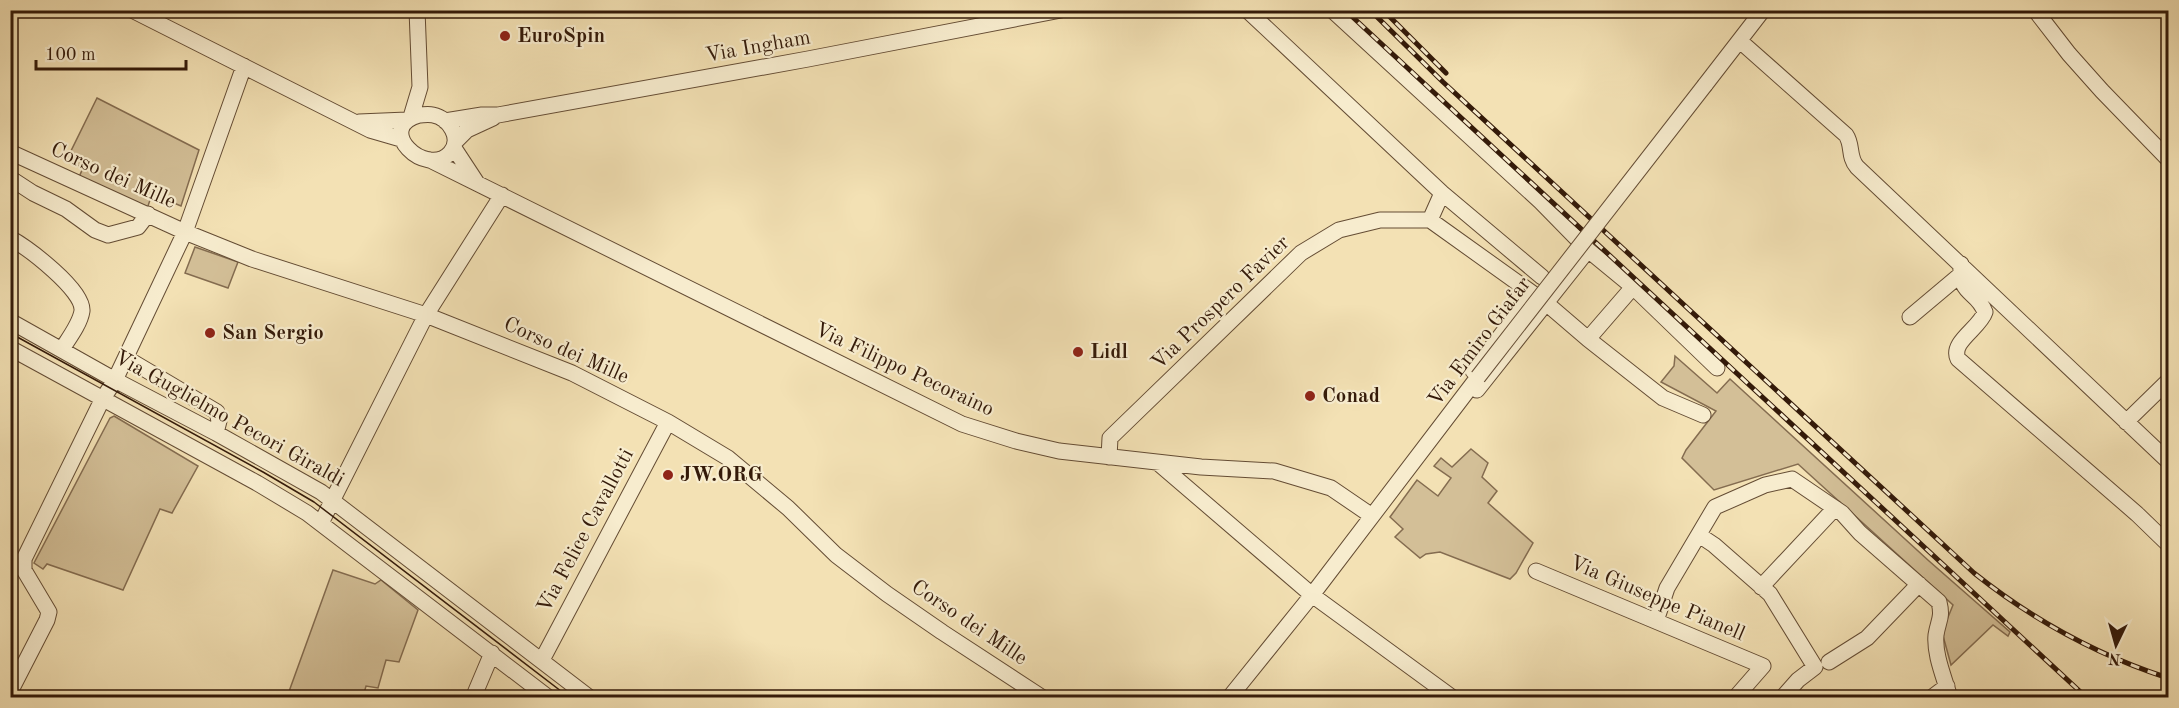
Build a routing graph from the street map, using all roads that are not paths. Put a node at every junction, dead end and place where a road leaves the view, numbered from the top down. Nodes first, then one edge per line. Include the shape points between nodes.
1 (132, 10) edge
2 (417, 10) edge
3 (1061, 10) edge
4 (1247, 10) edge
5 (1332, 10) edge
6 (1763, 10) edge
7 (2035, 10) edge
8 (1740, 41) junction
9 (244, 66) junction
10 (420, 87) junction
11 (498, 115) junction
12 (409, 118) junction
13 (439, 118) junction
14 (356, 122) junction
15 (401, 140) junction
16 (455, 144) junction
17 (10, 152) edge
18 (2169, 159) edge
19 (430, 160) junction
20 (10, 178) edge
21 (477, 183) junction
22 (1442, 193) junction
23 (502, 195) junction
24 (148, 213) junction
25 (1430, 220) junction
26 (185, 232) junction
27 (10, 238) edge
28 (1587, 250) junction
29 (1960, 269) junction
30 (1542, 277) dead end
31 (1633, 286) junction
32 (1533, 294) junction
33 (1546, 303) junction
34 (426, 315) junction
35 (1910, 317) dead end
36 (10, 321) edge
37 (1588, 339) junction
38 (10, 348) edge
39 (62, 349) junction
40 (126, 358) junction
41 (1718, 368) dead end
42 (1475, 374) junction
43 (115, 380) junction
44 (2169, 381) edge
45 (102, 400) junction
46 (1703, 416) dead end
47 (668, 422) junction
48 (2126, 422) junction
49 (216, 433) junction
50 (1429, 443) junction
51 (1109, 457) junction
52 (2169, 461) edge
53 (1157, 462) junction
54 (1201, 466) junction
55 (1182, 484) junction
56 (333, 501) junction
57 (1835, 508) junction
58 (1372, 516) junction
59 (321, 523) junction
60 (1699, 535) junction
61 (2169, 544) edge
62 (1536, 572) dead end
63 (1918, 584) junction
64 (1761, 587) junction
65 (1312, 595) junction
66 (1656, 621) junction
67 (492, 654) junction
68 (542, 660) junction
69 (1822, 664) junction
70 (10, 692) edge
71 (1948, 692) edge
72 (473, 698) edge
73 (549, 698) edge
74 (590, 698) edge
75 (1043, 698) edge
76 (1229, 698) edge
77 (1453, 698) edge
78 (1734, 698) edge
79 (1782, 698) edge
80 (1931, 698) edge

1 - 9 street
2 - 10 street
3 - 11 street, Via Ingham
4 - 22 street
5 - 28 street
6 - 8 street, Via Emiro Giafar
7 - 18 street via 2102,91
8 - 29 street via 1846,135 1854,165
8 - 42 street, Via Emiro Giafar, bridge
9 - 14 street
9 - 26 street
10 - 12 street
10 - 13 street
11 - 13 street
11 - 16 street via 467,130
12 - 13 street
12 - 14 street
12 - 15 street via 402,126
13 - 16 street via 453,129
14 - 15 street
15 - 19 street via 416,156
16 - 19 street via 446,157
16 - 21 street
17 - 24 street, Corso dei Mille
19 - 21 street, Via Filippo Pecoraino
20 - 24 street via 108,235 138,227
21 - 23 street, Via Filippo Pecoraino
22 - 25 street
22 - 30 street
23 - 34 street
23 - 51 street, Via Filippo Pecoraino via 962,424 1059,451
24 - 26 street, Corso dei Mille
25 - 32 street
25 - 51 street, Via Prospero Favier via 1380,220 1350,227 1301,253 1110,438
26 - 34 street, Corso dei Mille via 252,259
26 - 40 street
27 - 39 street via 50,267 81,302 76,327
28 - 31 street
28 - 33 street
29 - 35 street
29 - 48 street
29 - 61 street via 1962,284 1985,312 1957,348 1958,359
31 - 37 street
31 - 41 street
32 - 33 street
32 - 42 street
33 - 37 street
33 - 50 street via 1463,408
34 - 47 street, Corso dei Mille via 572,373
34 - 56 street
36 - 39 street, Via Guglielmo Pecori Giraldi
37 - 46 street via 1663,398
38 - 45 street, Via Guglielmo Pecori Giraldi
39 - 43 street, Via Guglielmo Pecori Giraldi
40 - 43 street
40 - 49 street via 217,412
42 - 50 street, Via Emiro Giafar
43 - 45 street
43 - 49 street, Via Guglielmo Pecori Giraldi
44 - 48 street
45 - 59 street, Via Guglielmo Pecori Giraldi via 257,483
45 - 70 street via 24,560 24,570 49,612
47 - 68 street, Via Felice Cavallotti
47 - 75 street, Corso dei Mille via 728,458 836,555 887,594
48 - 52 street
49 - 56 street, Via Guglielmo Pecori Giraldi
50 - 58 street, Via Emiro Giafar
51 - 53 street, Via Filippo Pecoraino
53 - 54 street, Via Filippo Pecoraino
53 - 55 street
54 - 55 street
54 - 58 street, Via Filippo Pecoraino via 1286,474 1331,488
55 - 65 street
56 - 59 street
56 - 68 street, Via Guglielmo Pecori Giraldi
57 - 60 street via 1792,479 1765,485 1716,507
57 - 63 street
57 - 64 street
58 - 65 street, Via Emiro Giafar
59 - 67 street, Via Guglielmo Pecori Giraldi
60 - 64 street
60 - 66 street via 1667,588
62 - 66 street, Via Giuseppe Pianell
63 - 69 street via 1868,638
63 - 71 street via 1939,602 1942,615 1936,636
64 - 69 street
65 - 76 street, Via Emiro Giafar
65 - 77 street
66 - 78 street, Via Giuseppe Pianell via 1762,666
67 - 72 street
67 - 73 street, Via Guglielmo Pecori Giraldi
68 - 74 street, Via Guglielmo Pecori Giraldi
69 - 79 street via 1798,680
71 - 80 street

